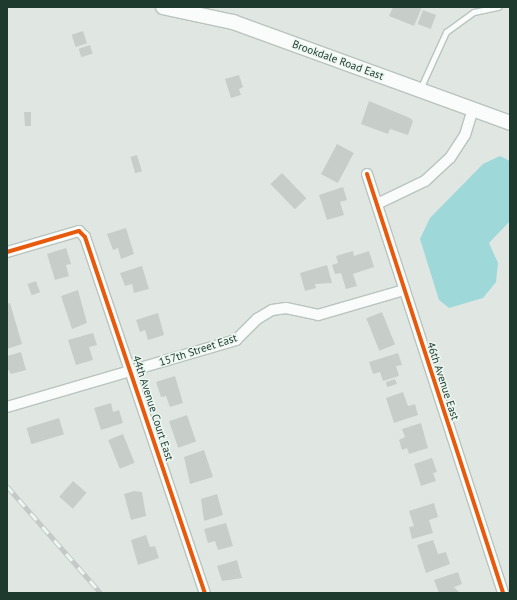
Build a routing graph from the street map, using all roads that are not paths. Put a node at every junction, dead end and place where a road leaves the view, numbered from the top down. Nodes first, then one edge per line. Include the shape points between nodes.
1 (163, 7) edge
2 (498, 7) edge
3 (420, 90) junction
4 (473, 109) junction
5 (510, 123) edge
6 (367, 174) dead end
7 (377, 204) junction
8 (7, 252) edge
9 (404, 290) junction
10 (131, 370) junction
11 (7, 407) edge
12 (205, 593) edge
13 (503, 593) edge

1 - 3 main road, Brookdale Road East via 233,22
2 - 3 lane via 474,12 446,32
3 - 4 main road, Brookdale Road East
4 - 5 main road, Brookdale Road East
4 - 7 street via 465,135 450,158 425,181
6 - 7 street, 46th Avenue East
7 - 9 street, 46th Avenue East
8 - 10 street, 44th Avenue Court East via 79,231 92,251
9 - 10 street, 157th Street East via 318,315 286,308 272,310 262,314 236,340
9 - 13 street, 46th Avenue East
10 - 11 street, 157th Street East
10 - 12 street, 44th Avenue Court East

